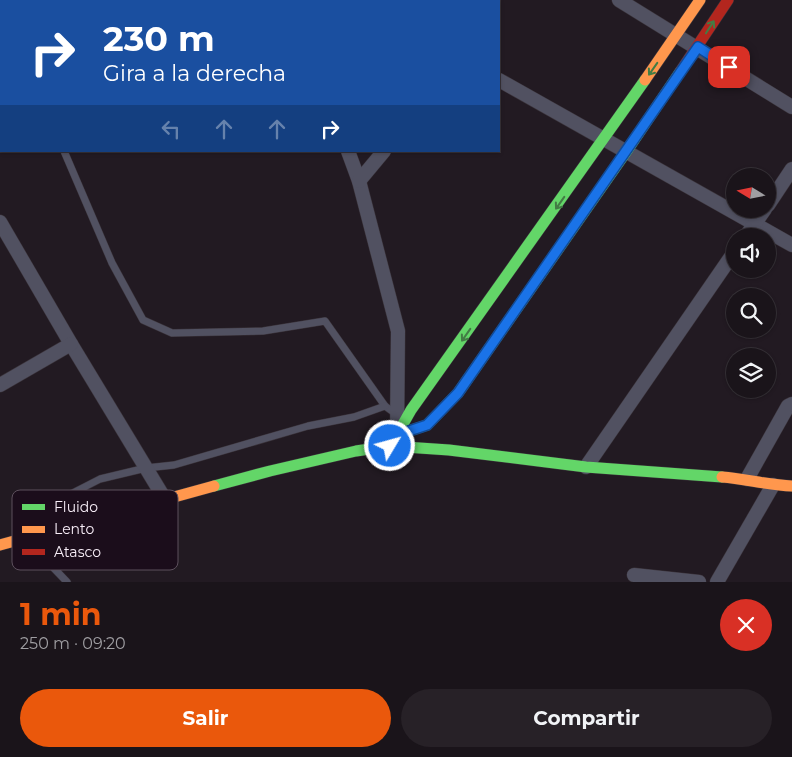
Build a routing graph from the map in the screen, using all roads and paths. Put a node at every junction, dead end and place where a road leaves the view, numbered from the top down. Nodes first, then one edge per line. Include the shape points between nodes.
1 (619, 0) edge
2 (700, 0) edge
3 (728, 0) edge
4 (677, 35) junction
5 (698, 47) junction
6 (500, 81) edge
7 (792, 107) edge
8 (604, 140) junction
9 (64, 152) edge
10 (348, 152) edge
11 (383, 152) edge
12 (626, 152) junction
13 (792, 169) edge
14 (359, 181) junction
15 (776, 193) edge
16 (758, 218) edge
17 (754, 224) junction
18 (2, 228) edge
19 (751, 228) edge
20 (792, 245) edge
21 (726, 265) edge
22 (71, 344) junction
23 (0, 385) edge
24 (792, 404) edge
25 (385, 406) junction
26 (396, 414) junction
27 (394, 440) junction
28 (586, 467) junction
29 (146, 468) junction
30 (748, 479) junction
31 (773, 485) junction
32 (792, 486) edge
33 (79, 490) edge
34 (159, 490) edge
35 (178, 498) edge
36 (55, 570) edge
37 (634, 575) dead end
38 (67, 582) edge
39 (699, 582) edge
40 (717, 582) edge

1 - 4 street
2 - 4 street
5 -> 3 street
4 - 5 street
4 -> 8 street
5 - 7 street
5 - 12 street
6 - 8 street
8 - 12 street
8 -> 27 street via 411,410
9 - 25 lane via 112,263 143,320 172,333 264,331 325,320
10 - 14 street
11 - 14 street
12 - 17 street
12 - 27 street via 458,393 427,425
13 - 15 street
14 - 26 street via 398,331
16 - 17 street
17 - 19 street
17 - 20 street
18 - 22 street
21 - 28 street
22 - 23 street
22 - 29 street
24 - 30 street
25 - 26 lane
25 - 29 lane via 174,465
26 - 27 street
27 - 28 street
27 - 35 street
28 - 30 street
29 - 33 lane via 100,479
29 - 34 street
30 - 31 street
31 - 32 street
31 - 40 street
36 - 38 lane
37 - 39 street

